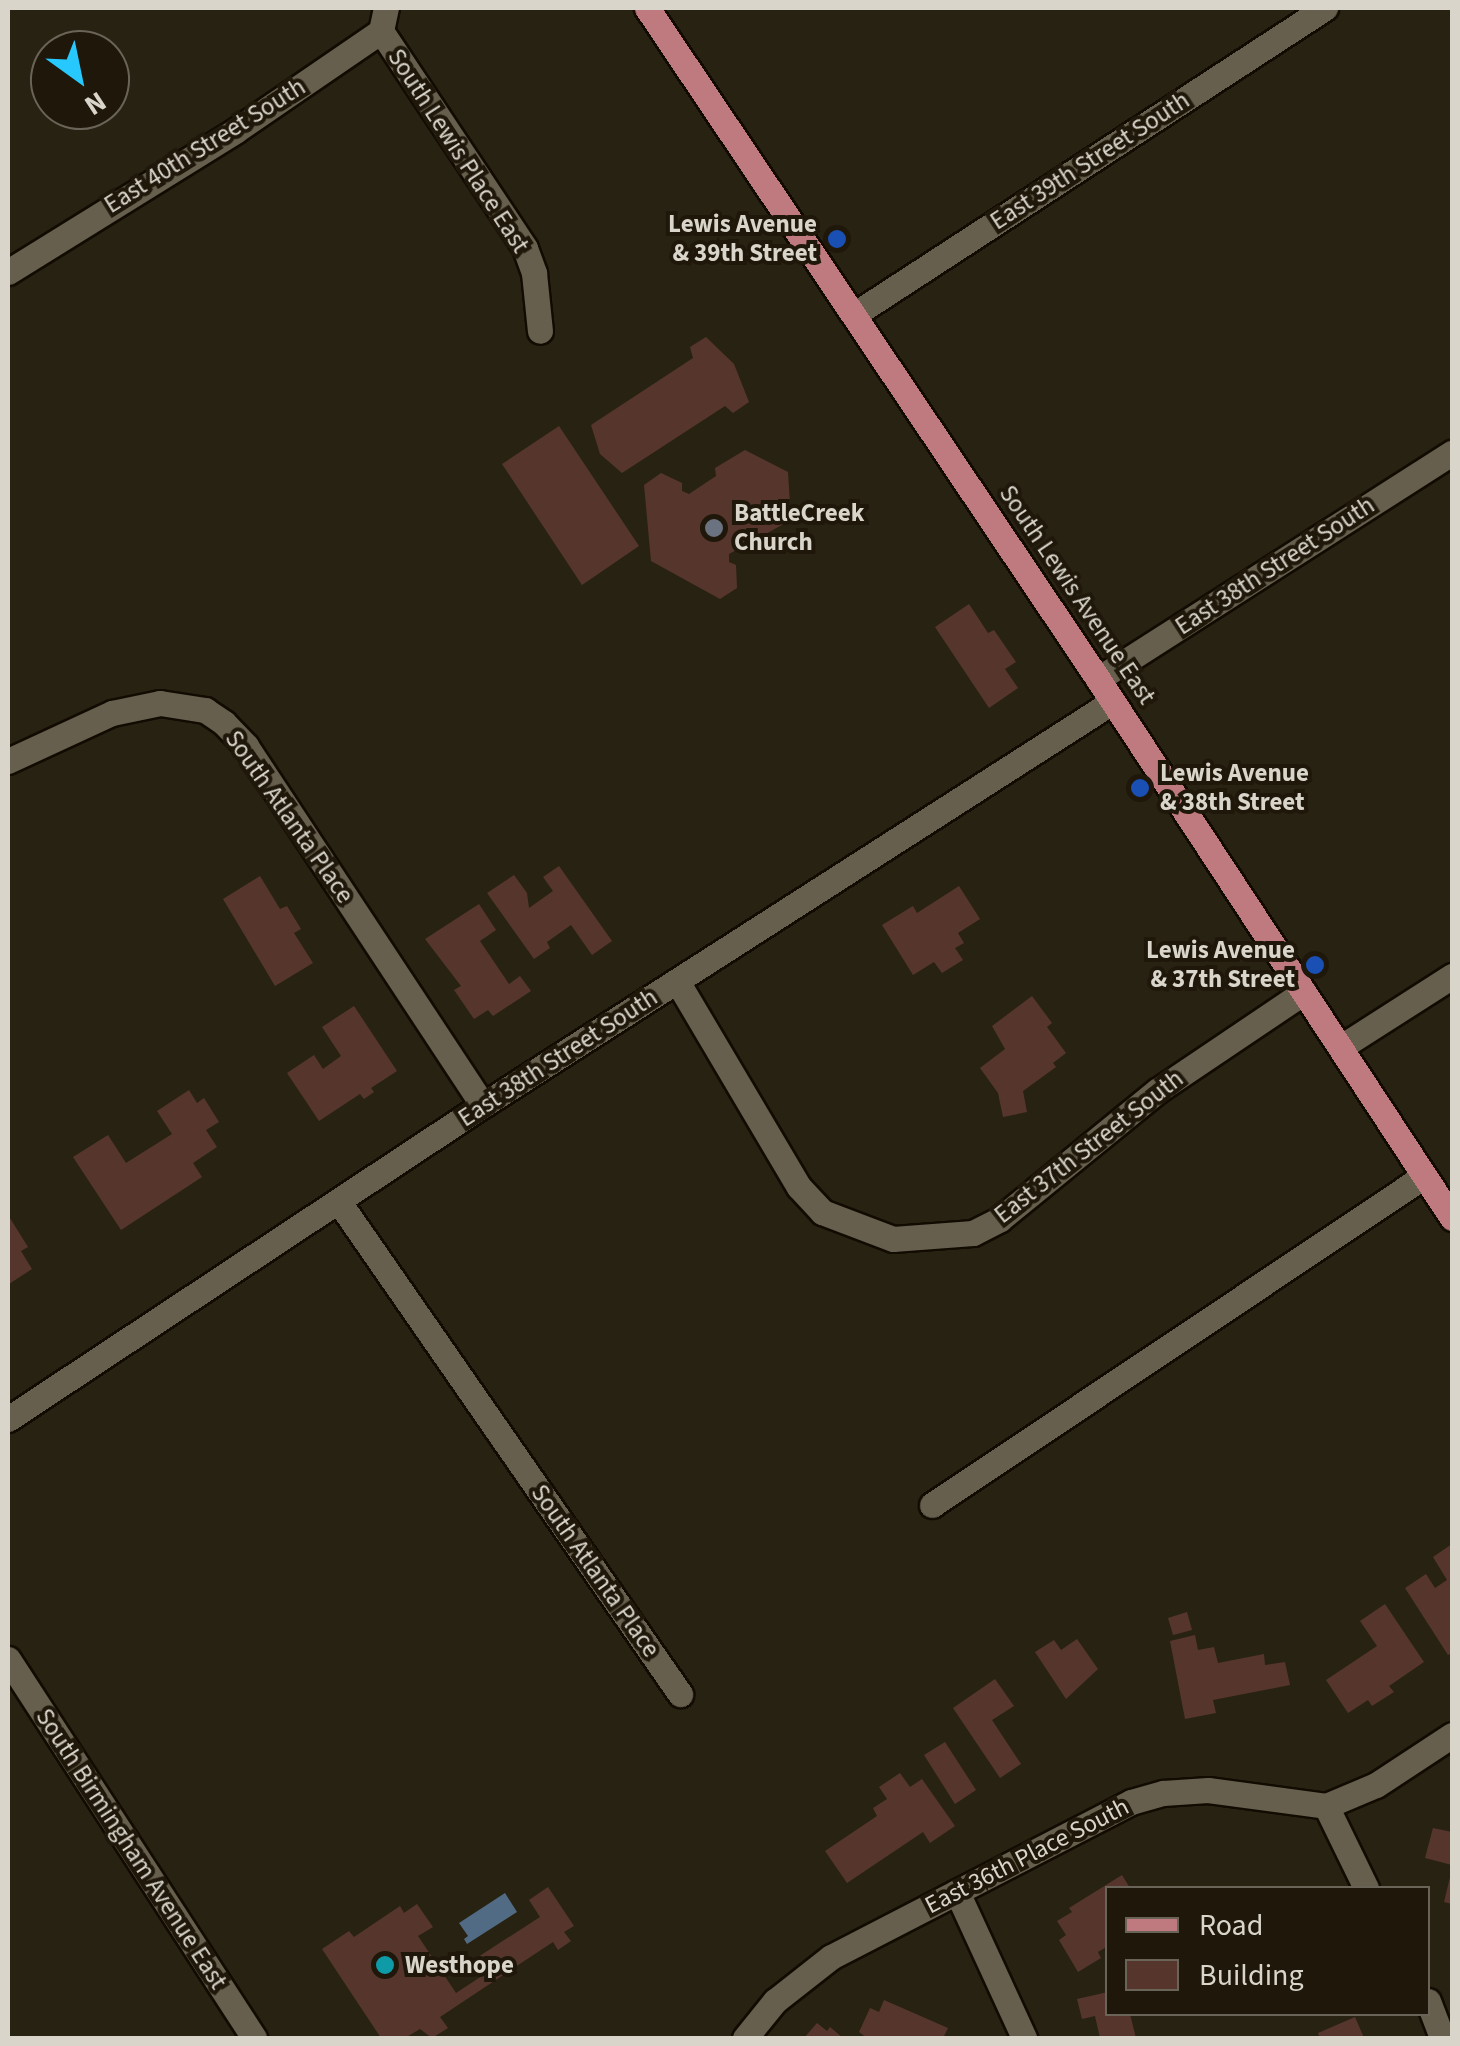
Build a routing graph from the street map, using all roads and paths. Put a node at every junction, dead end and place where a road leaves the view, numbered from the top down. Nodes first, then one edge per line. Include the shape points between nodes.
1 (646, 8) edge
2 (1325, 8) edge
3 (384, 19) edge
4 (8, 272) edge
5 (854, 314) junction
6 (540, 331) dead end
7 (1452, 453) edge
8 (1098, 679) junction
9 (1112, 702) junction
10 (8, 761) edge
11 (1452, 976) edge
12 (677, 982) junction
13 (1304, 992) junction
14 (1341, 1048) junction
15 (483, 1104) junction
16 (1424, 1176) junction
17 (339, 1202) junction
18 (1452, 1218) edge
19 (8, 1419) edge
20 (932, 1505) dead end
21 (8, 1659) edge
22 (680, 1694) dead end
23 (1452, 1735) edge
24 (1326, 1806) junction
25 (1365, 1886) edge
26 (957, 1892) junction
27 (1430, 2006) edge
28 (254, 2038) edge
29 (744, 2038) edge
30 (1024, 2038) edge
31 (1442, 2038) edge

1 - 5 main road, South Lewis Avenue East
2 - 5 street, East 39th Street South
3 - 4 street, East 40th Street South via 235,131
3 - 6 street, South Lewis Place East via 525,248
5 - 8 main road, South Lewis Avenue East
7 - 8 street, East 38th Street South
8 - 9 main road, South Lewis Avenue East
9 - 12 street, East 38th Street South
9 - 13 main road, South Lewis Avenue East
10 - 15 street, South Atlanta Place via 112,713 160,703 204,710 224,723 246,746
11 - 14 street
12 - 13 street, East 37th Street South via 799,1187 822,1212 893,1239 973,1233 1000,1219 1157,1091
12 - 15 street, East 38th Street South
13 - 14 main road, South Lewis Avenue East
14 - 16 main road, South Lewis Avenue East
15 - 17 street, East 38th Street South
16 - 18 main road, South Lewis Avenue East
16 - 20 street
17 - 19 street, East 38th Street South
17 - 22 street, South Atlanta Place
21 - 28 street, South Birmingham Avenue East
23 - 24 street via 1376,1785
24 - 25 street
24 - 26 street, East 36th Place South via 1208,1790 1163,1793 1081,1826
26 - 29 street, East 36th Place South via 808,1971
26 - 30 street
27 - 31 street

